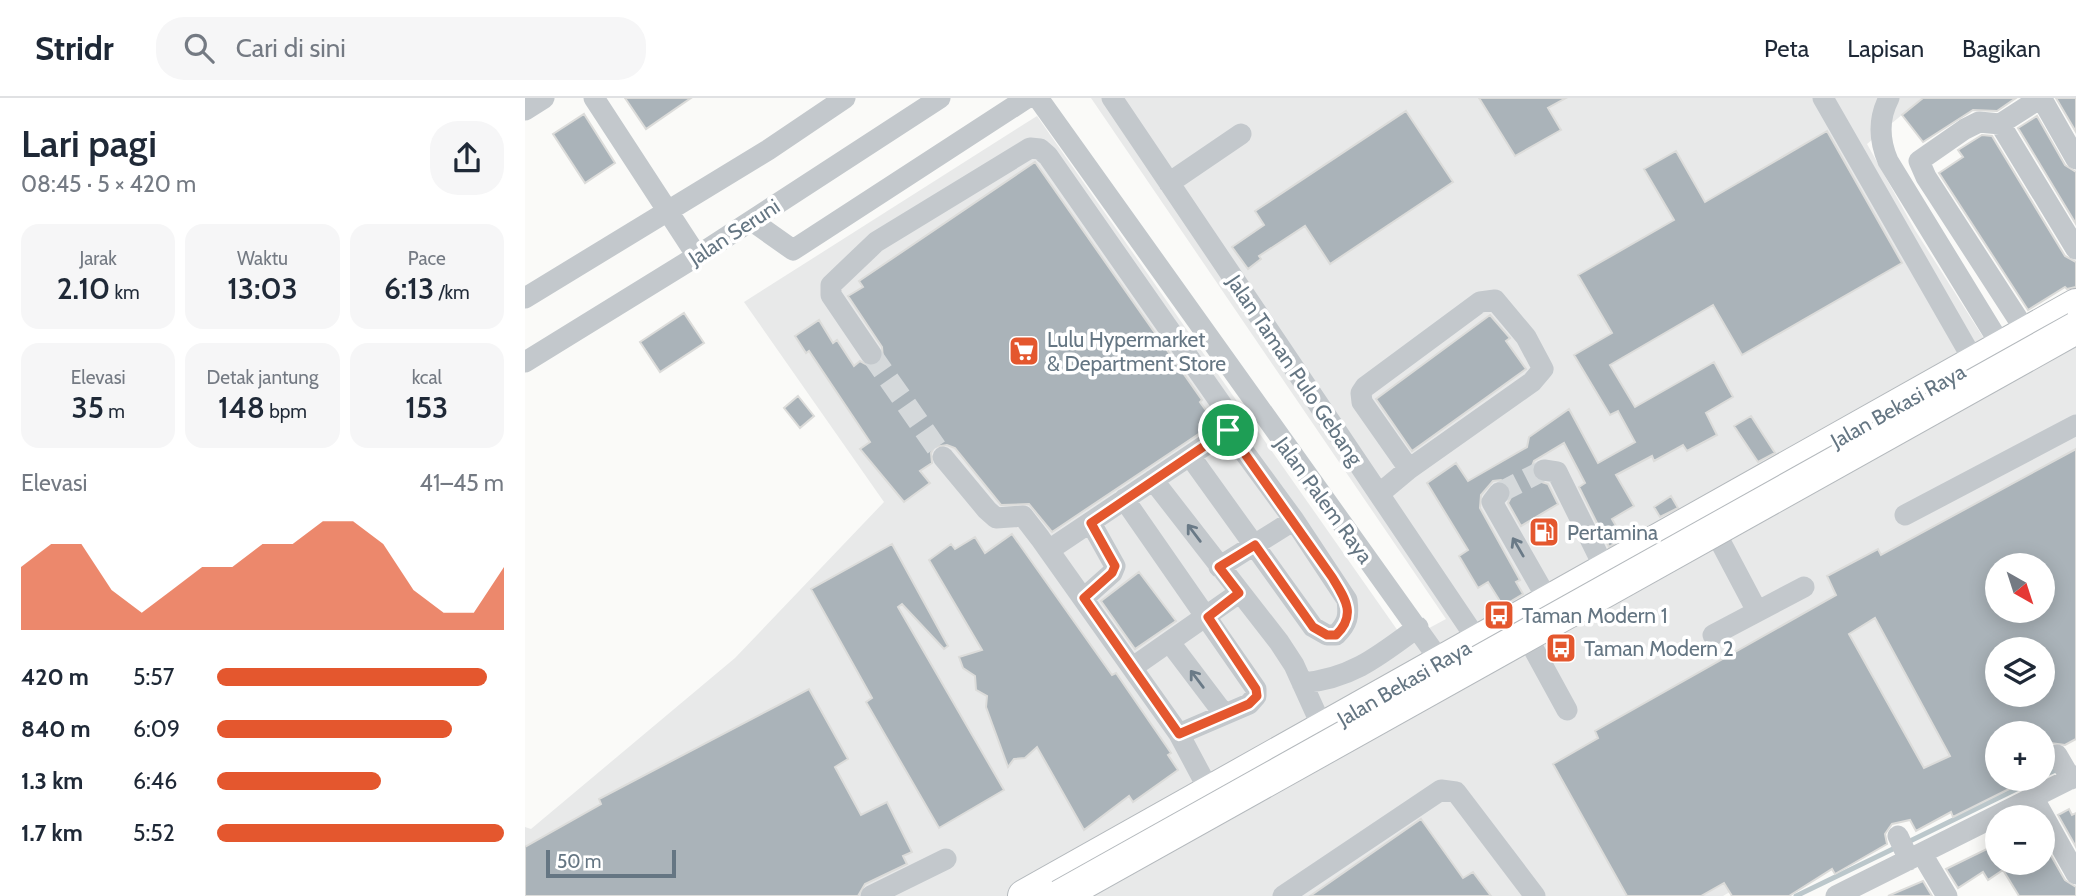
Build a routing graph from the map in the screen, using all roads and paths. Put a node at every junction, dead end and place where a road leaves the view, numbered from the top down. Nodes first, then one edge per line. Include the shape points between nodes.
1 (544, 98) edge
2 (594, 98) edge
3 (845, 98) edge
4 (940, 98) edge
5 (1027, 98) edge
6 (1038, 98) edge
7 (1112, 98) edge
8 (1823, 98) edge
9 (1889, 98) edge
10 (525, 110) edge
11 (2000, 124) junction
12 (1241, 134) dead end
13 (2076, 159) edge
14 (1169, 183) junction
15 (667, 211) junction
16 (752, 221) junction
17 (2076, 248) edge
18 (697, 256) junction
19 (525, 298) edge
20 (2076, 305) edge
21 (2076, 328) edge
22 (2015, 340) junction
23 (2076, 343) edge
24 (871, 354) tunnel mouth
25 (525, 362) edge
26 (1967, 368) junction
27 (1972, 400) junction
28 (2076, 425) edge
29 (1228, 430) junction
30 (1190, 456) junction
31 (943, 457) tunnel mouth
32 (1409, 469) junction
33 (1543, 470) dead end
34 (1153, 480) junction
35 (1499, 493) dead end
36 (1379, 494) junction
37 (1124, 499) junction
38 (1905, 515) dead end
39 (1294, 520) junction
40 (1091, 523) junction
41 (1720, 541) junction
42 (1255, 545) junction
43 (1049, 550) junction
44 (1219, 567) junction
45 (1605, 569) junction
46 (1804, 587) dead end
47 (1239, 593) junction
48 (1084, 598) junction
49 (1549, 602) junction
50 (1757, 611) junction
51 (1208, 617) junction
52 (1417, 627) junction
53 (1713, 635) dead end
54 (1478, 641) junction
55 (1171, 644) junction
56 (1532, 646) junction
57 (1133, 667) junction
58 (1429, 668) junction
59 (1302, 682) junction
60 (1433, 702) junction
61 (1567, 710) dead end
62 (1224, 714) junction
63 (1323, 729) junction
64 (1179, 734) junction
65 (2066, 768) edge
66 (1274, 774) junction
67 (1211, 794) junction
68 (2033, 797) junction
69 (1907, 848) junction
70 (946, 859) dead end
71 (2076, 874) edge
72 (1841, 895) edge
73 (871, 896) edge
74 (1024, 896) edge
75 (1061, 896) edge
76 (1089, 896) edge
77 (1283, 896) edge
78 (1535, 896) edge
79 (1947, 896) edge

1 - 10 street
2 - 15 street
3 - 15 street
4 - 16 street, Jalan Seruni
5 - 16 street via 793,250
6 - 52 street, Jalan Palem Raya
7 - 14 street, Jalan Taman Pulo Gebang
8 - 26 street
9 - 22 street via 1881,121 1881,144 1888,161
11 - 13 street via 2042,100
11 - 17 street
11 - 22 street via 1979,122 1923,156 1919,166
12 - 14 street
14 - 36 street, Jalan Taman Pulo Gebang
15 - 18 street
15 - 19 street
16 - 18 street, Jalan Seruni
18 - 25 street, Jalan Seruni
20 - 22 highway, Jalan Bekasi Raya
21 - 75 highway, bridge
22 - 26 highway, Jalan Bekasi Raya
23 - 27 highway, Jalan Bekasi Raya
24 - 29 street via 831,295 831,285 876,242 1035,148 1048,156 1228,412
26 - 27 highway
26 - 45 highway, Jalan Bekasi Raya
27 - 41 highway, Jalan Bekasi Raya
28 - 38 street
29 - 30 street
29 - 39 street
30 - 34 street
30 - 42 street
31 - 43 street via 987,510 996,517 1023,516
32 - 32 street via 1532,382 1543,369 1526,337 1495,300 1480,302 1361,393 1362,402
32 - 36 street
33 - 45 street via 1557,472
34 - 37 street
44 -> 34 street
49 -> 35 street via 1492,502
36 - 54 street, Jalan Taman Pulo Gebang
37 - 40 street
37 - 51 street
39 - 42 street
39 - 42 street via 1347,600 1346,625 1336,635 1313,627
40 - 43 street
40 - 48 street via 1115,566
41 - 50 street
41 - 56 highway, Jalan Bekasi Raya
42 - 44 street
43 - 48 street
44 - 47 street
45 - 49 highway, Jalan Bekasi Raya
46 - 50 street
47 - 51 street
47 - 59 street via 1279,642
48 - 57 street
49 - 54 highway, Jalan Bekasi Raya
50 - 53 street
51 - 55 street
51 - 62 street via 1256,689 1257,696 1249,704
52 - 58 street, Jalan Palem Raya
52 - 59 street via 1344,676
54 - 58 highway, Jalan Bekasi Raya
55 - 57 street
62 -> 55 street
56 - 60 highway, Jalan Bekasi Raya
56 - 61 street
57 - 64 street
58 - 60 highway
58 - 63 highway, Jalan Bekasi Raya
59 - 63 street
60 - 66 highway, Jalan Bekasi Raya
62 - 64 street
63 - 66 highway, Jalan Bekasi Raya
64 - 67 street
65 - 68 street
66 - 67 highway, Jalan Bekasi Raya
66 - 76 highway, Jalan Bekasi Raya
67 - 74 highway, Jalan Bekasi Raya
68 - 69 street via 2004,803
68 - 71 street
69 - 72 street
69 - 79 street
70 - 73 street
77 - 78 street via 1441,790 1450,789

